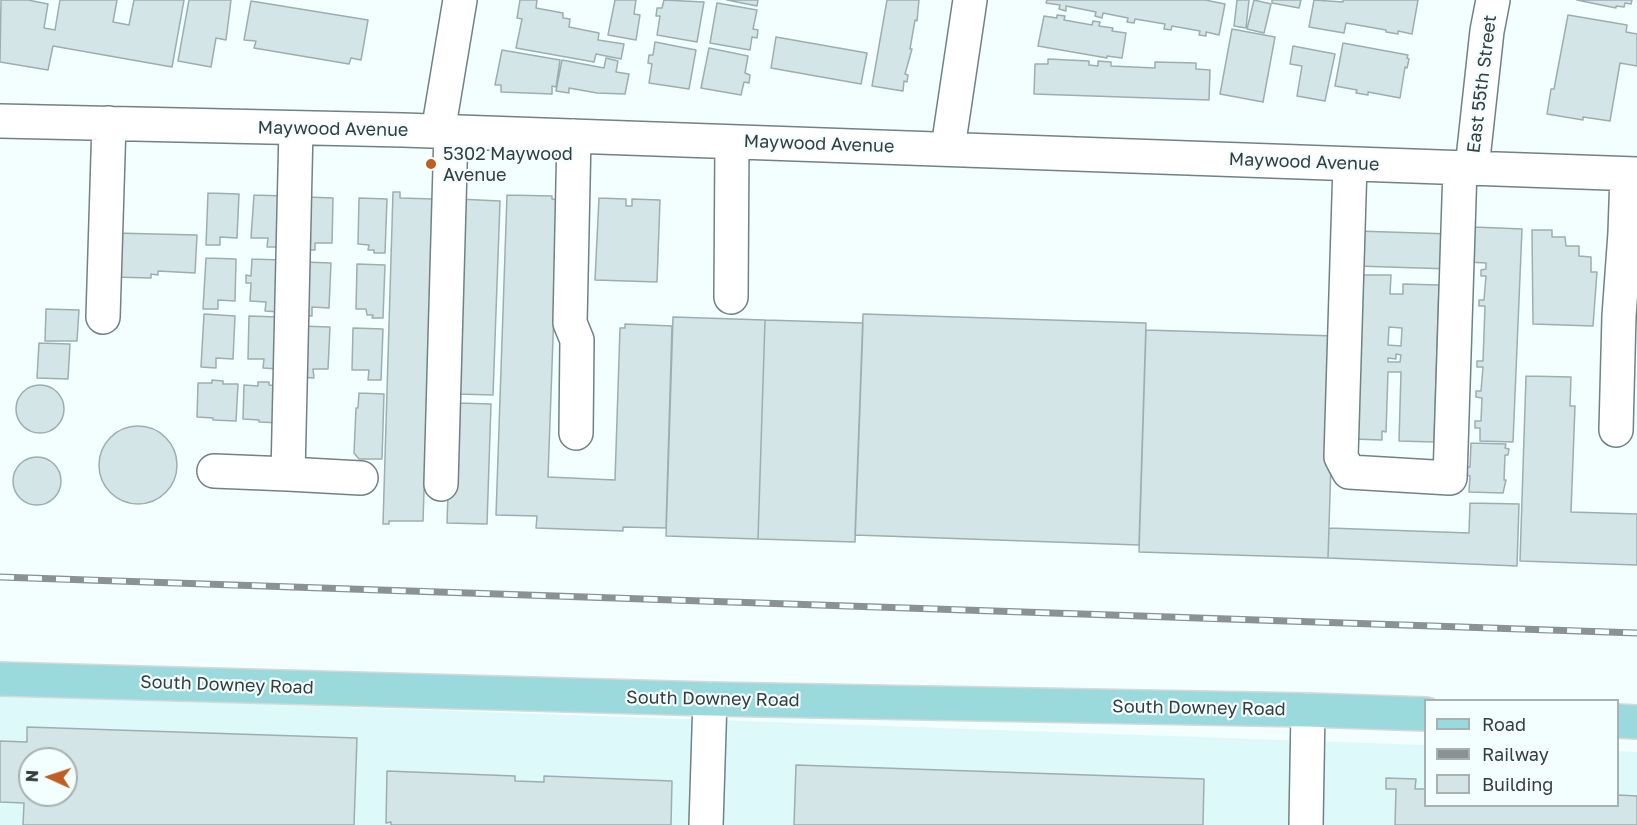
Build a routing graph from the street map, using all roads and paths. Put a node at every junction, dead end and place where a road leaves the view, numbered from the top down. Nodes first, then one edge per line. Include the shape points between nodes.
1 (460, 0) edge
2 (970, 0) edge
3 (1493, 0) edge
4 (0, 120) edge
5 (109, 123) junction
6 (296, 128) junction
7 (445, 132) junction
8 (574, 136) junction
9 (732, 142) junction
10 (948, 148) junction
11 (1350, 164) junction
12 (1466, 168) junction
13 (1632, 174) edge
14 (731, 297) dead end
15 (103, 317) dead end
16 (1616, 430) dead end
17 (576, 433) dead end
18 (214, 471) dead end
19 (288, 474) junction
20 (361, 478) dead end
21 (441, 484) dead end
22 (0, 679) edge
23 (710, 699) junction
24 (1308, 710) junction
25 (1424, 714) edge
26 (1619, 721) edge
27 (1637, 722) edge
28 (706, 825) edge
29 (1306, 825) edge

1 - 7 street
2 - 10 street
3 - 12 street, East 55th Street
4 - 5 street, Maywood Avenue
5 - 6 street, Maywood Avenue
5 - 15 street
6 - 7 street, Maywood Avenue
6 - 19 street
7 - 8 street, Maywood Avenue
7 - 21 street
8 - 9 street, Maywood Avenue
8 - 17 street via 570,323 577,340
9 - 10 street, Maywood Avenue
9 - 14 street
10 - 11 street, Maywood Avenue
11 - 12 street, Maywood Avenue
11 - 12 street, East 55th Street via 1341,457 1349,472 1450,478
12 - 13 street, Maywood Avenue
13 - 16 street via 1619,316
18 - 19 street
19 - 20 street
22 - 23 main road, South Downey Road
23 - 24 main road, South Downey Road
23 - 28 street
24 - 25 main road, South Downey Road
24 - 29 street
26 - 27 main road

